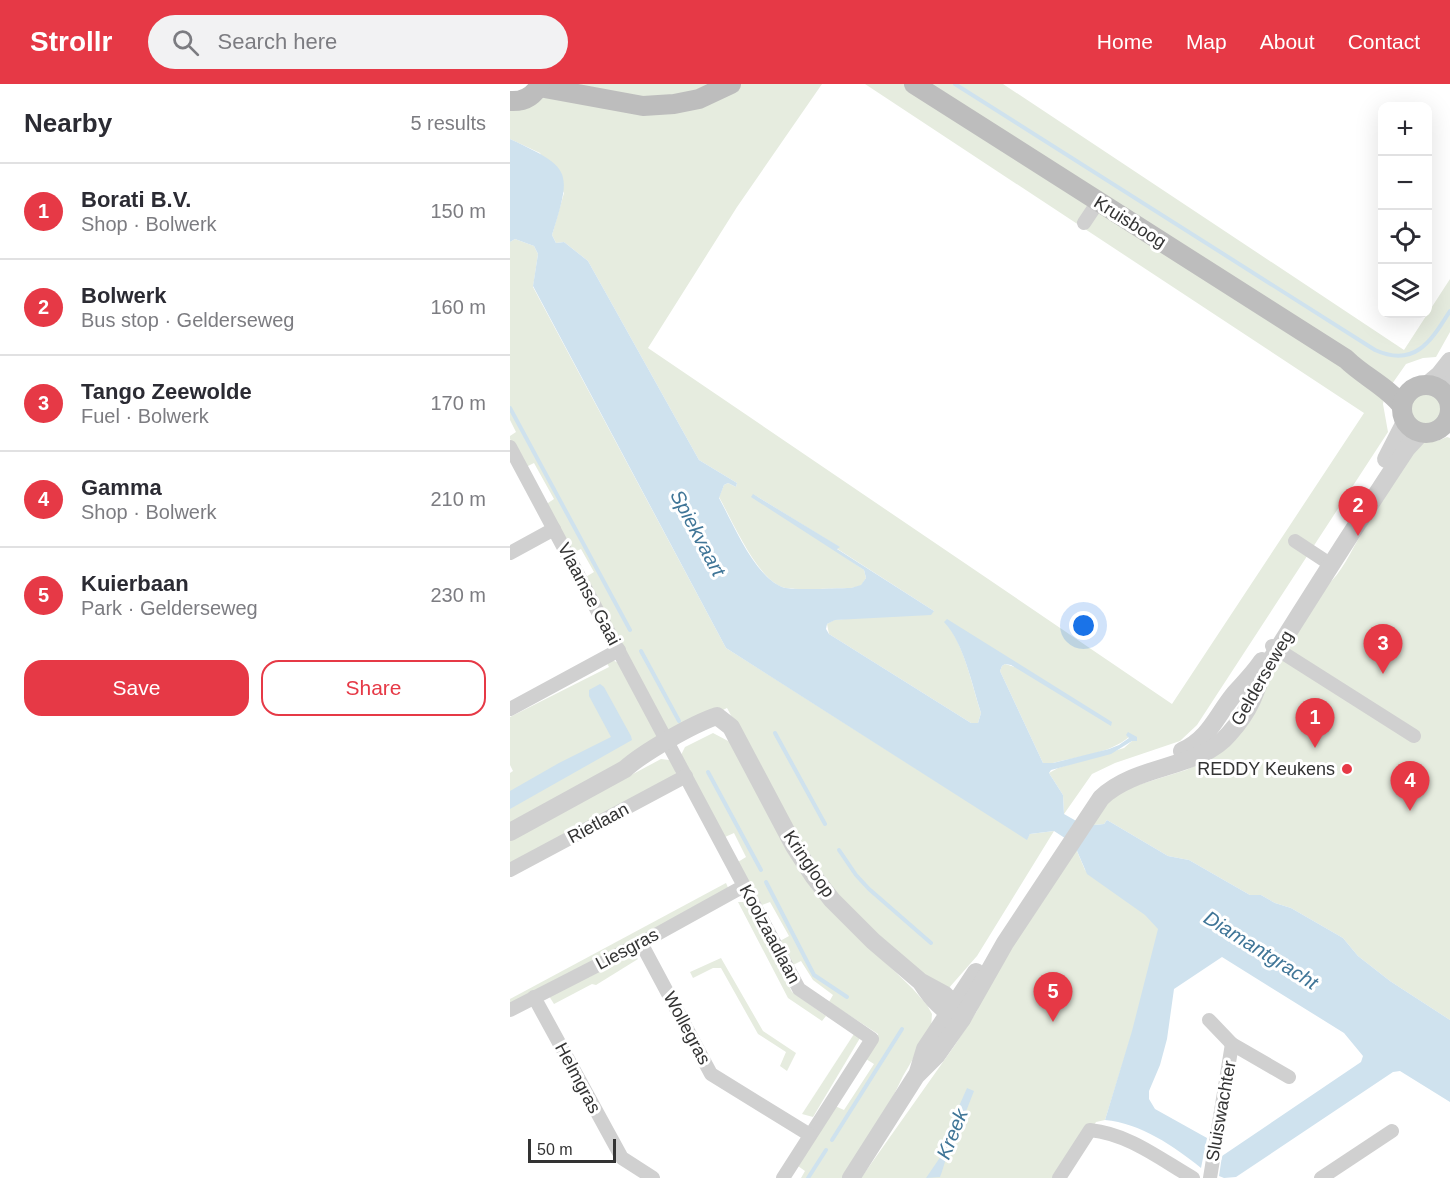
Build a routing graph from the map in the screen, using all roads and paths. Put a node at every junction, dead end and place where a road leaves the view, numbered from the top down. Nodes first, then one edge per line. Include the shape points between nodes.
1 (573, 84) edge
2 (731, 84) edge
3 (914, 84) edge
4 (539, 85) edge
5 (597, 97) junction
6 (510, 101) edge
7 (1098, 202) junction
8 (1084, 223) dead end
9 (1346, 359) junction
10 (1450, 361) edge
11 (1421, 386) junction
12 (1435, 414) edge
13 (510, 447) edge
14 (554, 529) junction
15 (1295, 541) dead end
16 (510, 553) edge
17 (1328, 562) junction
18 (1274, 648) junction
19 (619, 650) junction
20 (510, 709) edge
21 (1414, 736) dead end
22 (670, 746) junction
23 (686, 776) junction
24 (510, 832) edge
25 (510, 870) edge
26 (744, 886) junction
27 (641, 943) junction
28 (534, 997) junction
29 (510, 1010) edge
30 (955, 1012) junction
31 (1209, 1020) dead end
32 (1232, 1044) junction
33 (1289, 1077) dead end
34 (1392, 1131) dead end
35 (810, 1135) junction
36 (653, 1178) edge
37 (783, 1178) edge
38 (851, 1178) edge
39 (1059, 1178) edge
40 (1193, 1178) edge
41 (1210, 1178) edge
42 (1321, 1178) edge

1 - 5 main road
2 - 5 main road via 699,99 674,104 643,106
3 - 7 main road, Kruisboog
4 - 5 main road
4 - 6 main road via 525,99
7 - 8 street
7 - 9 main road, Kruisboog
9 - 11 main road, Kruisboog via 1403,386
9 - 12 main road, Kruisboog via 1396,398
10 - 11 street via 1439,375
11 - 12 main road, Kruisboog via 1435,386
11 - 12 main road via 1405,396
12 - 17 street, Gelderseweg
13 - 14 street, Vlaamse Gaai
14 - 16 street
14 - 19 street, Vlaamse Gaai
15 - 17 street
17 - 18 street, Gelderseweg
18 - 21 street
18 - 30 street, Gelderseweg via 1251,701 1229,735 1196,756 1120,783 1086,811
19 - 20 street
19 - 22 street, Vlaamse Gaai
22 - 23 street, Koolzaadlaan
22 - 24 street, Kringloop via 640,767 625,769
22 - 30 street, Kringloop via 728,724 814,877 873,941 921,982 930,997
23 - 25 street, Rietlaan
23 - 26 street, Koolzaadlaan
26 - 27 street, Liesgras
26 - 35 street, Koolzaadlaan via 799,989 872,1039
27 - 28 street, Liesgras
27 - 35 street, Wollegras via 711,1074
28 - 29 street, Liesgras
28 - 36 street, Helmgras via 622,1158
30 - 38 street, Gelderseweg via 925,1049 916,1076
31 - 32 street, Sluiswachter
32 - 33 street, Sluiswachter
32 - 41 street, Sluiswachter
34 - 42 street
35 - 37 street, Koolzaadlaan
39 - 40 street via 1090,1130 1147,1149

